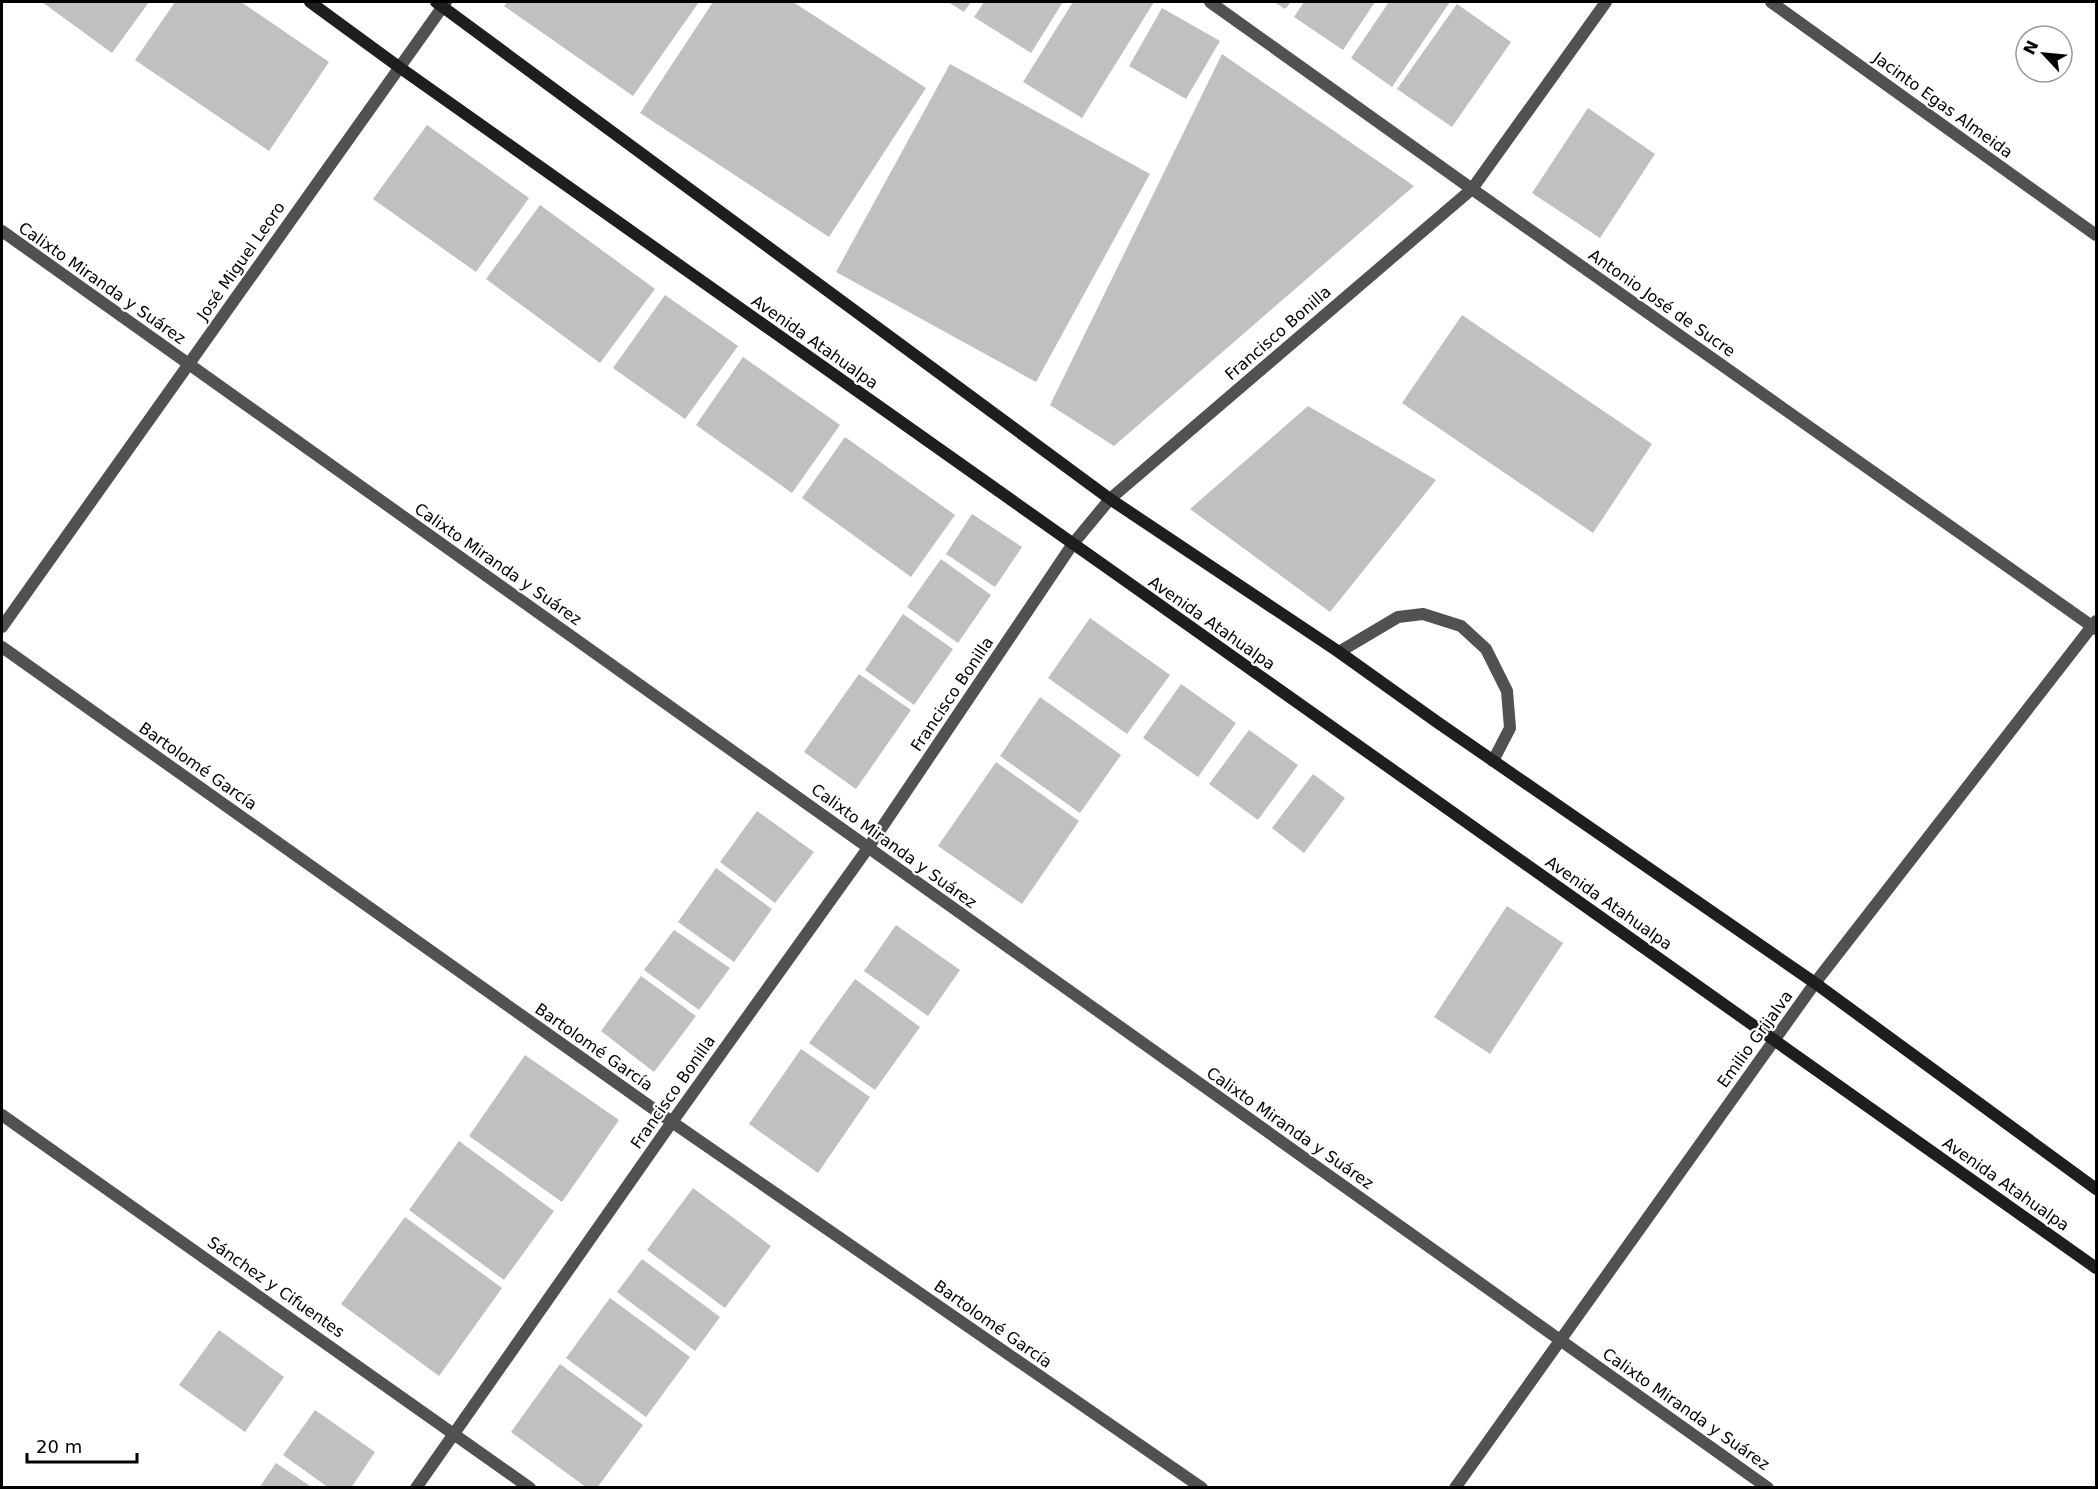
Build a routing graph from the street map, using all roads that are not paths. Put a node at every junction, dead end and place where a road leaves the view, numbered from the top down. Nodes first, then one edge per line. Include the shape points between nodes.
1 (310, 2) edge
2 (1210, 2) edge
3 (1606, 2) edge
4 (1771, 2) edge
5 (441, 3) edge
6 (399, 67) junction
7 (1472, 189) junction
8 (2, 231) edge
9 (2097, 235) edge
10 (188, 364) junction
11 (1110, 499) junction
12 (1072, 544) junction
13 (2095, 625) edge
14 (2, 627) edge
15 (2, 647) edge
16 (1339, 652) junction
17 (1493, 761) junction
18 (868, 848) junction
19 (1815, 983) junction
20 (1775, 1039) junction
21 (2, 1115) edge
22 (672, 1122) junction
23 (2097, 1189) edge
24 (2097, 1268) edge
25 (1560, 1340) junction
26 (454, 1433) junction
27 (416, 1488) edge
28 (530, 1488) edge
29 (1202, 1488) edge
30 (1455, 1488) edge
31 (1768, 1488) edge

1 - 6 main road, Avenida Atahualpa
2 - 7 street, Antonio José de Sucre
3 - 7 street, Francisco Bonilla
4 - 9 street, Jacinto Egas Almeida
5 - 6 street, José Miguel Leoro
5 - 11 main road
6 - 10 street, José Miguel Leoro
6 - 12 main road, Avenida Atahualpa
7 - 11 street, Francisco Bonilla
7 - 13 street, Antonio José de Sucre
8 - 10 street, Calixto Miranda y Suárez
10 - 14 street, José Miguel Leoro
10 - 18 street, Calixto Miranda y Suárez
11 - 12 street, Francisco Bonilla
11 - 16 main road
12 - 18 street, Francisco Bonilla
12 - 20 main road, Avenida Atahualpa
13 - 19 street, Emilio Grijalva
15 - 22 street, Bartolomé García
16 - 17 main road
16 - 17 street via 1398,617 1423,614 1461,626 1486,649 1506,691 1510,728
17 - 19 main road
18 - 22 street, Francisco Bonilla
18 - 25 street, Calixto Miranda y Suárez
19 - 20 street, Emilio Grijalva
19 - 23 main road
20 - 24 main road, Avenida Atahualpa
20 - 25 street, Emilio Grijalva
21 - 26 street, Sánchez y Cifuentes
22 - 26 street, Francisco Bonilla
22 - 29 street, Bartolomé García
25 - 30 street, Emilio Grijalva
25 - 31 street, Calixto Miranda y Suárez
26 - 27 street, Francisco Bonilla
26 - 28 street, Sánchez y Cifuentes

